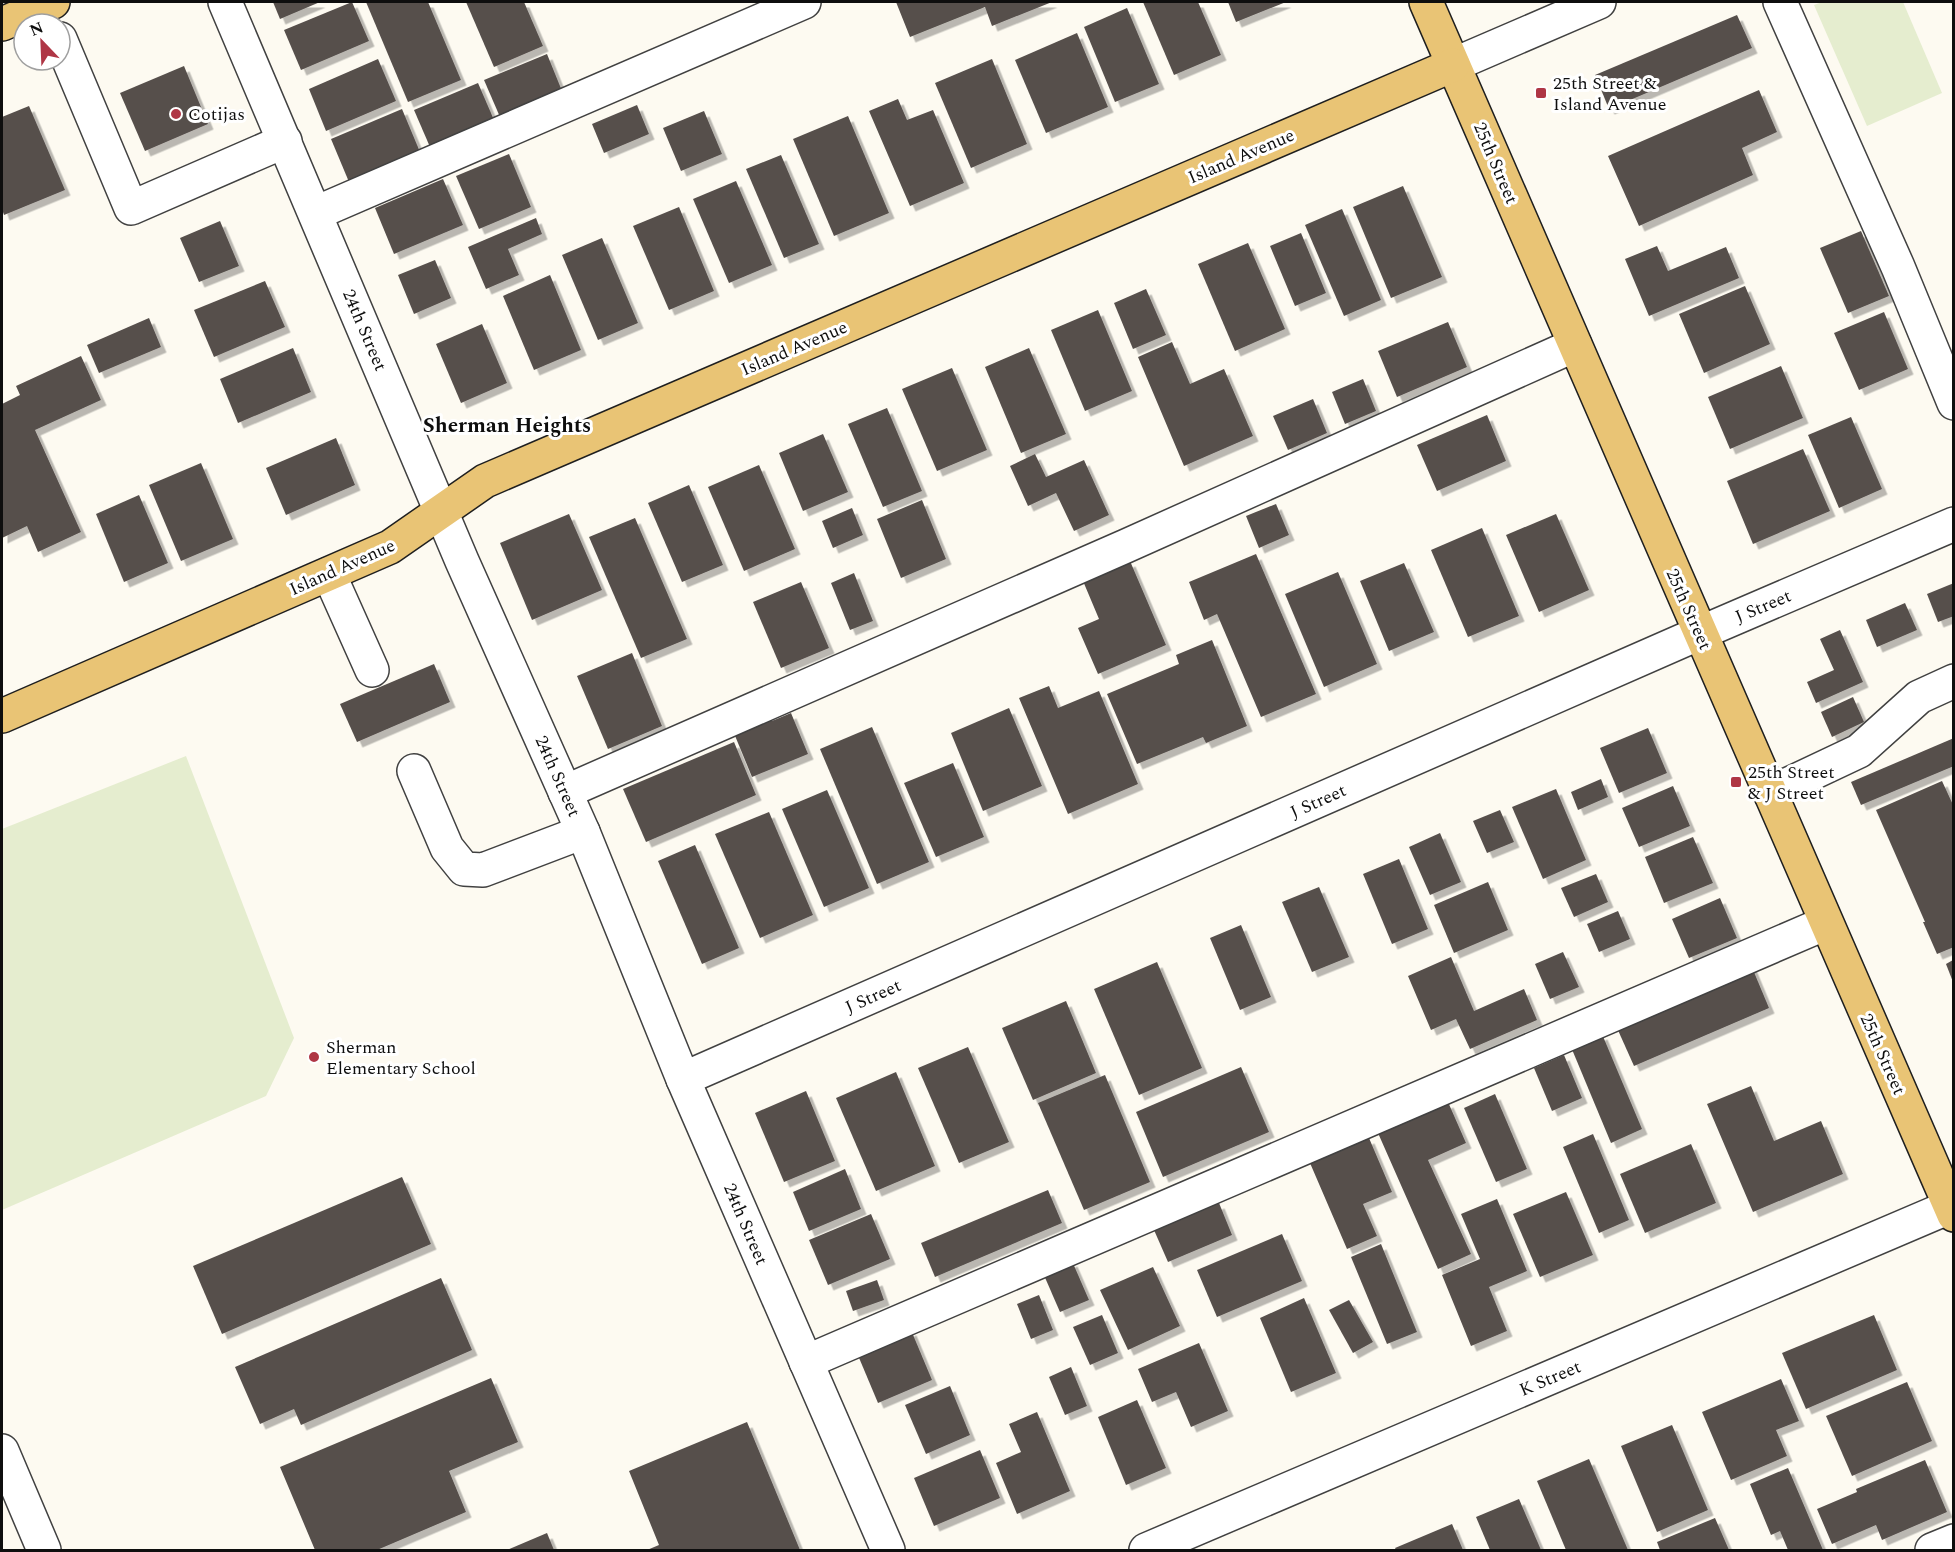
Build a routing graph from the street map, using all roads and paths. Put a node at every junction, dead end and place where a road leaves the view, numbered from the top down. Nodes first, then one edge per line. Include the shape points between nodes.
1 (225, 2) edge
2 (804, 2) edge
3 (1426, 2) edge
4 (1599, 2) edge
5 (1780, 2) edge
6 (50, 10) edge
7 (2, 24) edge
8 (1453, 64) junction
9 (72, 68) edge
10 (285, 141) junction
11 (316, 213) junction
12 (1575, 345) junction
13 (1953, 403) edge
14 (441, 512) junction
15 (1953, 524) edge
16 (328, 574) junction
17 (1700, 633) junction
18 (372, 670) dead end
19 (1953, 681) edge
20 (2, 716) edge
21 (414, 771) dead end
22 (565, 792) junction
23 (1770, 794) junction
24 (583, 832) junction
25 (1826, 923) junction
26 (683, 1079) junction
27 (1952, 1209) edge
28 (806, 1362) junction
29 (2, 1450) edge
30 (1953, 1541) edge
31 (44, 1551) edge
32 (888, 1551) edge
33 (1146, 1551) edge
34 (1932, 1551) edge

1 - 10 street, 24th Street
2 - 11 street
3 - 8 main road, 25th Street
4 - 8 street, Island Avenue
5 - 13 street via 1898,267
6 - 7 main road
8 - 12 main road, 25th Street
8 - 14 main road, Island Avenue via 485,481
9 - 10 street via 131,208
10 - 11 street, 24th Street
11 - 14 street, 24th Street
12 - 17 main road, 25th Street
12 - 22 street
14 - 16 main road, Island Avenue via 390,547
14 - 22 street, 24th Street
15 - 17 street, J Street
16 - 18 street
16 - 20 main road, Island Avenue
17 - 23 main road, 25th Street
17 - 26 street, J Street
19 - 23 street via 1919,697 1859,751
21 - 24 street via 447,848 464,869 483,870
22 - 24 street, 24th Street
23 - 25 main road, 25th Street
24 - 26 street, 24th Street
25 - 27 main road, 25th Street
25 - 28 street
26 - 28 street, 24th Street
27 - 33 street, K Street
28 - 32 street, 24th Street
29 - 31 street
30 - 34 street

